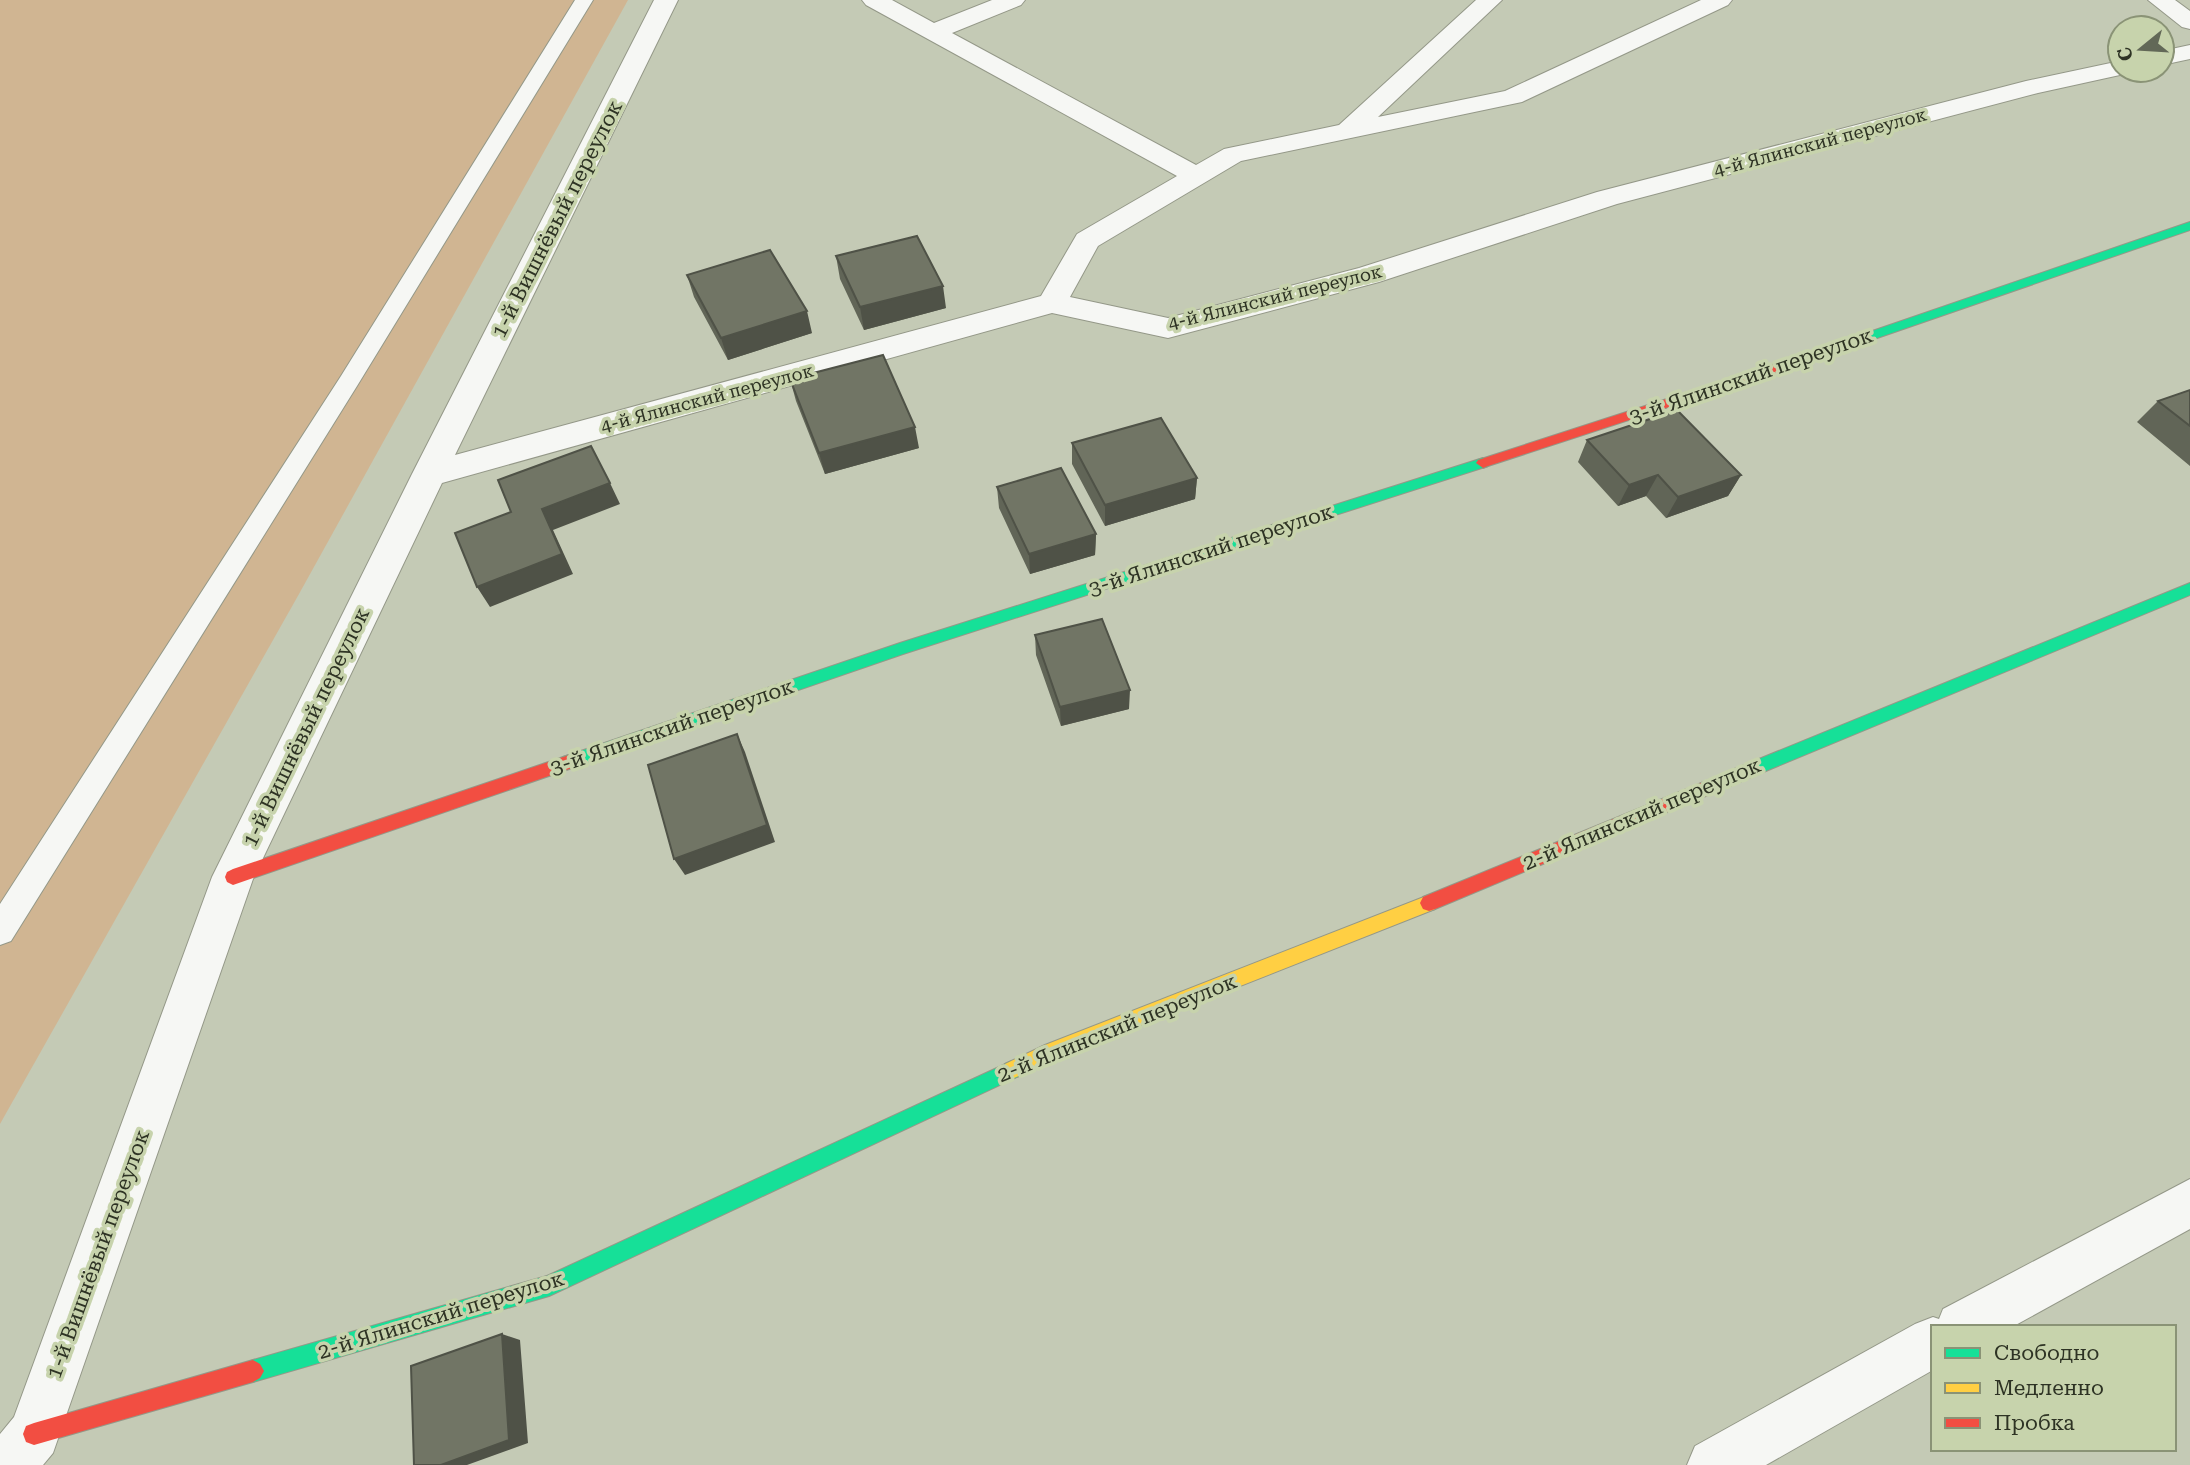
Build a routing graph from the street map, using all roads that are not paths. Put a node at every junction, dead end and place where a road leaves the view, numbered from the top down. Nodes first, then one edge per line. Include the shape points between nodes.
1 (584, 0) edge
2 (874, 0) edge
3 (1013, 0) edge
4 (1490, 0) edge
5 (1720, 0) edge
6 (2160, 0) edge
7 (663, 6) edge
8 (2190, 22) edge
9 (932, 32) junction
10 (2106, 71) edge
11 (1349, 130) junction
12 (1196, 176) junction
13 (2190, 226) edge
14 (1052, 303) junction
15 (429, 474) junction
16 (2190, 589) edge
17 (233, 877) junction
18 (0, 931) edge
19 (2190, 1203) edge
20 (1965, 1325) edge
21 (1931, 1343) edge
22 (34, 1434) junction
23 (9, 1465) edge
24 (1714, 1465) edge

1 - 18 lane
2 - 9 street
3 - 9 street
4 - 11 street
5 - 11 street via 1513,97
6 - 8 street
7 - 15 street, 1-й Вишнёвый переулок
9 - 12 street
10 - 14 street, 4-й Ялинский переулок via 1607,198 1369,275 1168,328
11 - 12 street via 1233,155
12 - 14 street via 1087,240
13 - 17 street, 3-й Ялинский переулок via 1710,391 900,649
14 - 15 street, 4-й Ялинский переулок
15 - 17 street, 1-й Вишнёвый переулок
16 - 22 street, 2-й Ялинский переулок via 1434,901 1052,1051 549,1286
17 - 22 street, 1-й Вишнёвый переулок
19 - 20 street
21 - 24 street
22 - 23 street, 1-й Вишнёвый переулок

